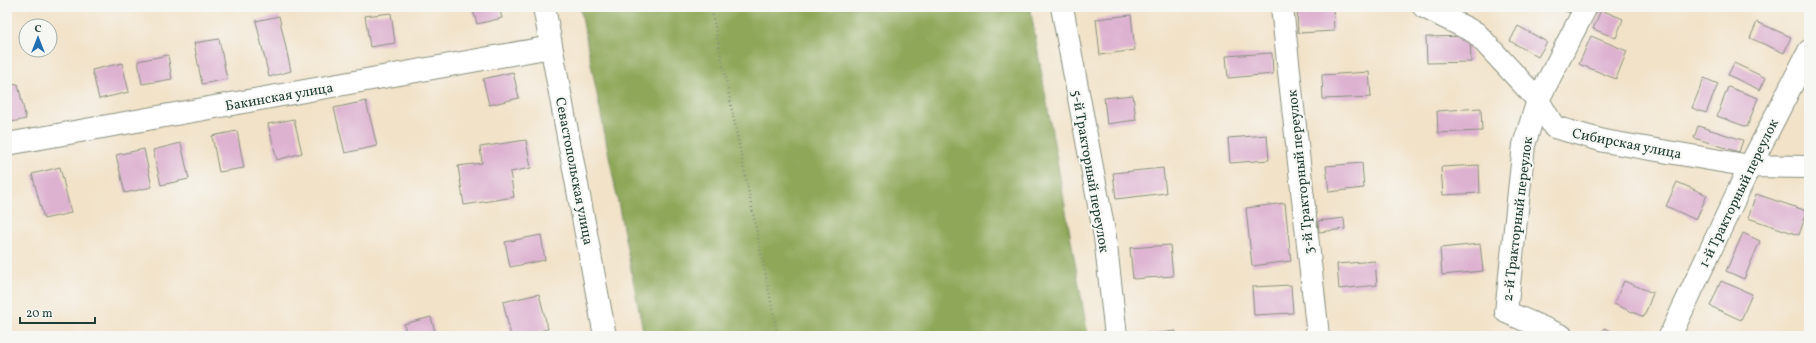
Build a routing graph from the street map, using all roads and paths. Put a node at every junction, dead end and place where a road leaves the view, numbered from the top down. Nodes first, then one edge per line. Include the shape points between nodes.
1 (544, 7) edge
2 (711, 7) edge
3 (1062, 7) edge
4 (1282, 7) edge
5 (1424, 7) edge
6 (1586, 7) edge
7 (551, 47) junction
8 (1809, 51) edge
9 (1538, 100) junction
10 (7, 144) edge
11 (1750, 166) junction
12 (1809, 168) edge
13 (605, 336) edge
14 (778, 336) edge
15 (1116, 336) edge
16 (1318, 336) edge
17 (1562, 336) edge
18 (1670, 336) edge

1 - 7 street, Севастопольская улица
2 - 14 path
3 - 15 street, 5-й Тракторный переулок via 1104,237
4 - 16 street, 3-й Тракторный переулок
5 - 9 street, Сибирская улица via 1476,33
6 - 9 street, 2-й Тракторный переулок
7 - 10 street, Бакинская улица
7 - 13 street, Севастопольская улица
8 - 11 street, 1-й Тракторный переулок
9 - 11 street, Сибирская улица via 1554,127 1604,141
9 - 17 street, 2-й Тракторный переулок via 1524,144 1506,312
11 - 12 street, Сибирская улица
11 - 18 street, 1-й Тракторный переулок

